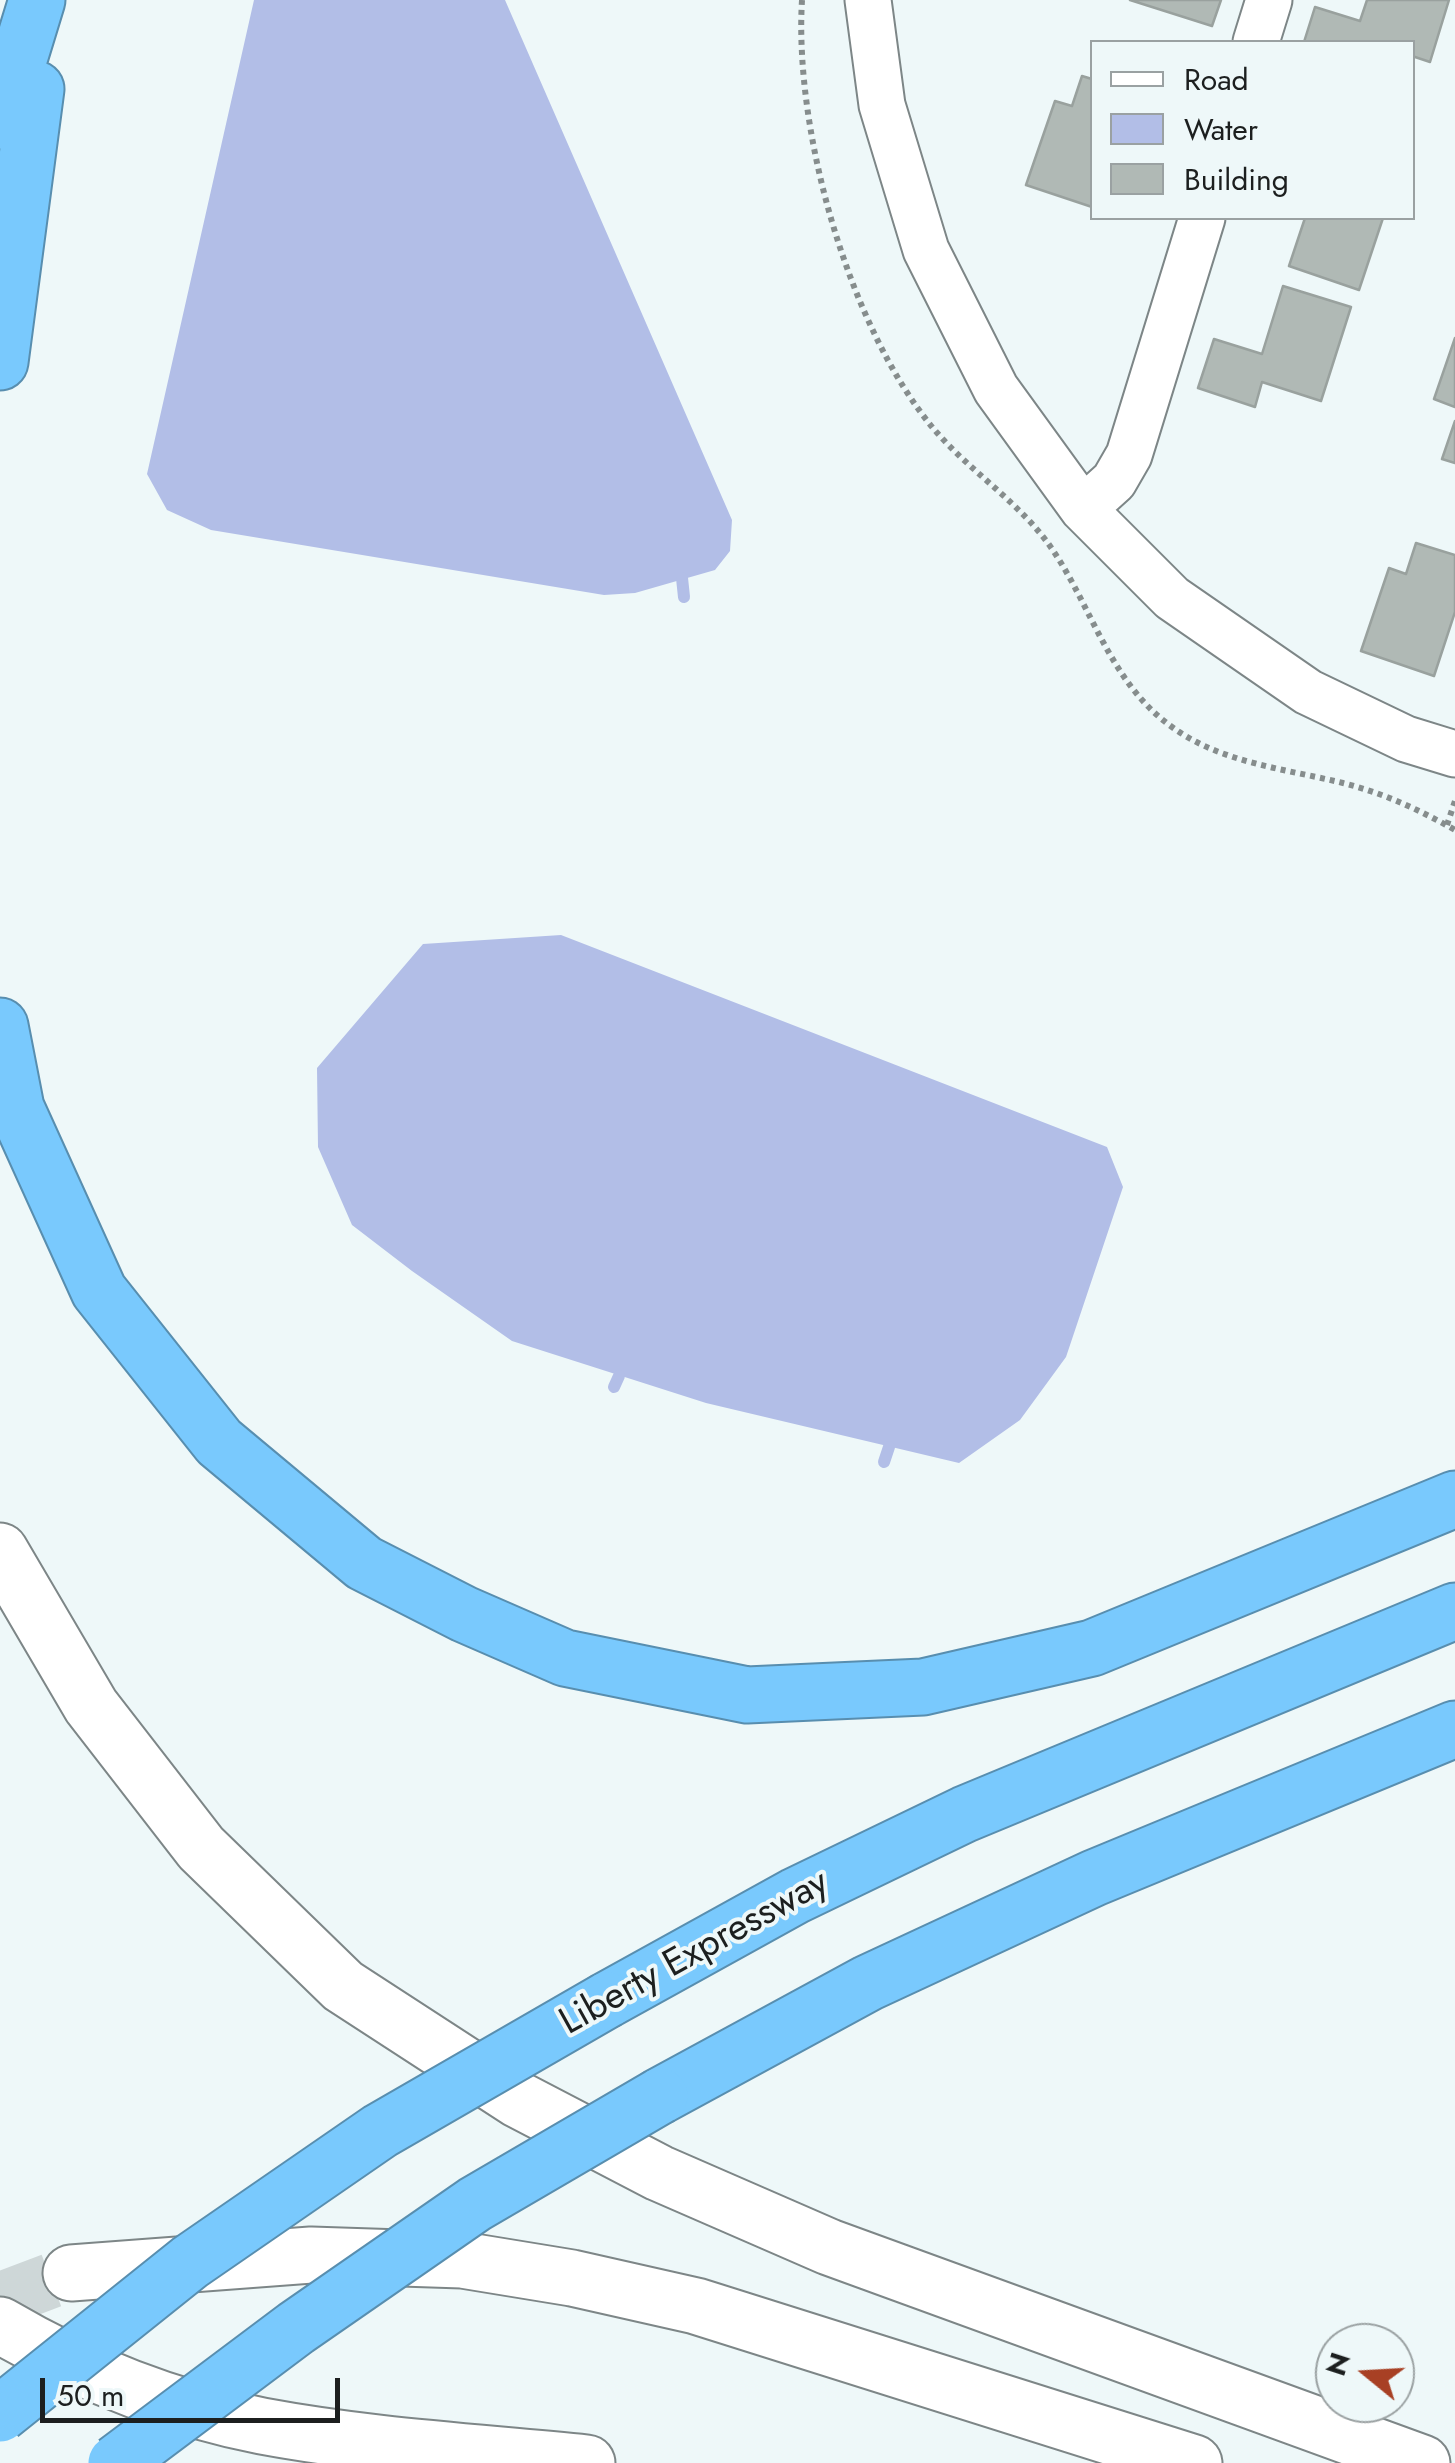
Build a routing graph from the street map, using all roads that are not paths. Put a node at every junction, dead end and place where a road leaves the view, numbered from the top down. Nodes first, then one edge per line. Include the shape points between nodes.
1 (37, 0) edge
2 (56, 0) edge
3 (868, 0) edge
4 (1269, 0) edge
5 (1257, 40) edge
6 (18, 105) edge
7 (1201, 220) edge
8 (0, 231) edge
9 (0, 362) edge
10 (1082, 508) junction
11 (1455, 754) edge
12 (0, 1026) edge
13 (1455, 1498) edge
14 (0, 1551) edge
15 (1455, 1611) edge
16 (1455, 1730) edge
17 (71, 2273) tunnel mouth
18 (0, 2325) edge
19 (0, 2414) edge
20 (116, 2463) edge
21 (588, 2463) edge
22 (1194, 2463) edge
23 (1422, 2463) edge

1 - 6 highway
2 - 6 main road
3 - 10 street via 882,105 926,250 996,390
4 - 5 street
6 - 8 main road
6 - 9 highway
7 - 10 street via 1129,455 1114,481
10 - 11 street via 1172,598 1308,692 1406,740
12 - 13 highway via 16,1108 99,1291 219,1442 364,1563 566,1658 746,1695 923,1686 1092,1648
14 - 23 main road via 91,1706 202,1848 343,1986 501,2088 659,2173 829,2248
15 - 19 highway, Liberty Expressway, bridge via 966,1814 795,1896 380,2131 190,2262
16 - 20 highway, bridge via 1094,1878 868,1983 660,2096 475,2204
17 - 22 main road via 312,2255 462,2260 572,2278 696,2306
18 - 21 main road via 132,2389 260,2426

